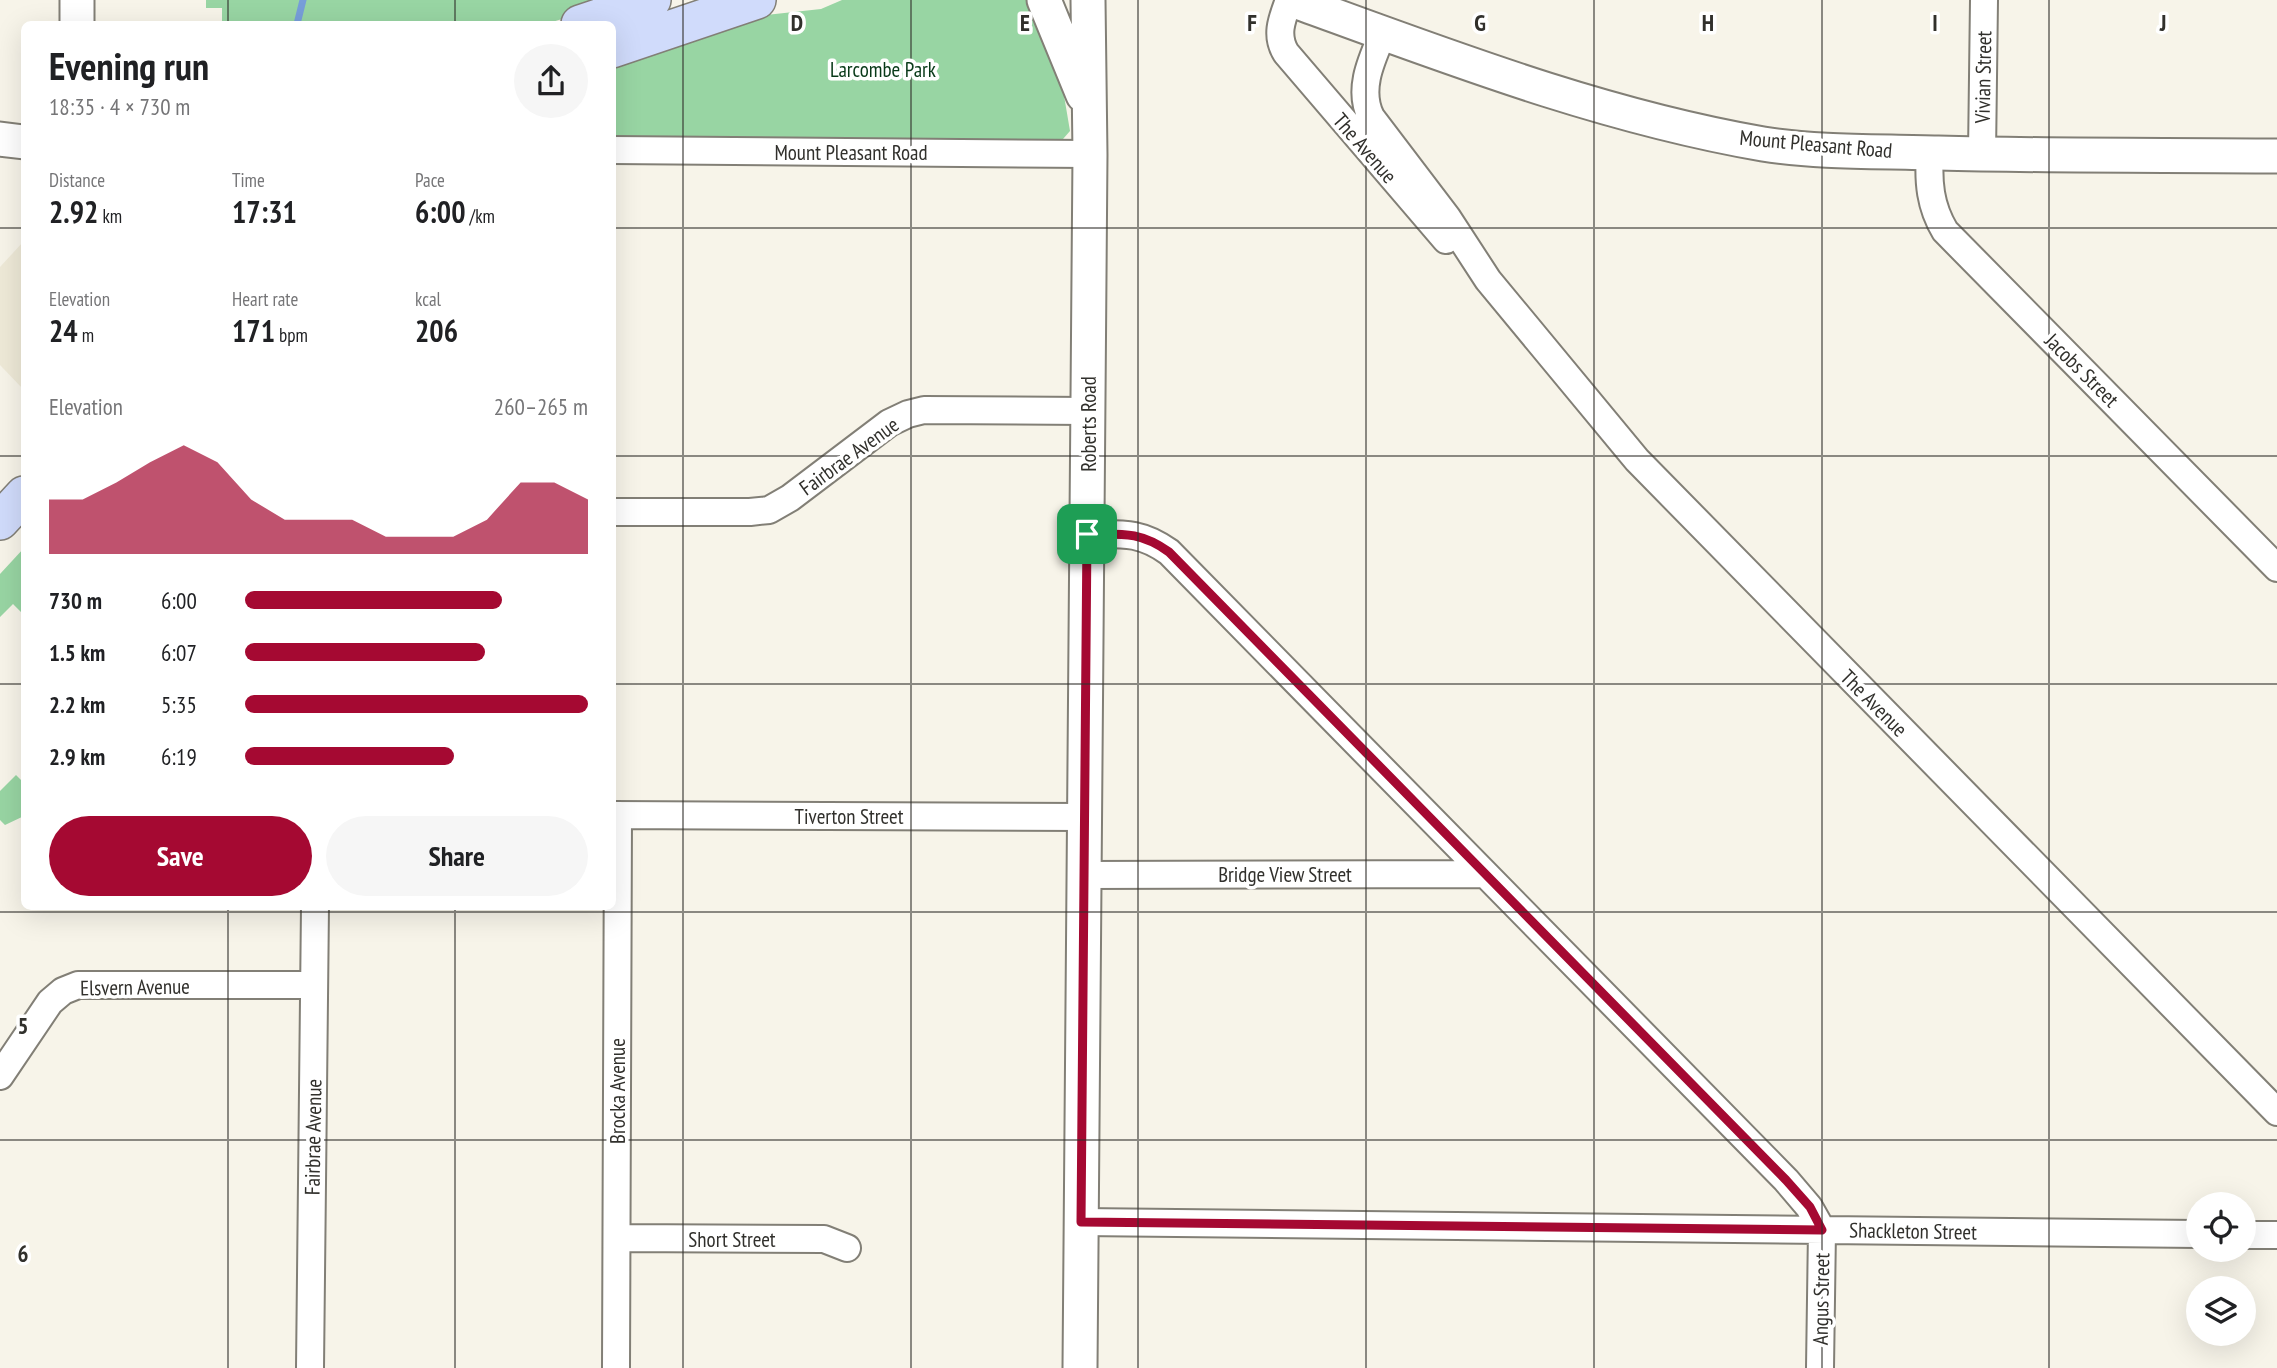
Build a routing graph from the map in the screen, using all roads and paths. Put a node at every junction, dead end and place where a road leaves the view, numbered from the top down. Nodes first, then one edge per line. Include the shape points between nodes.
1 (77, 0) edge
2 (652, 0) edge
3 (757, 0) edge
4 (1044, 0) edge
5 (1088, 0) edge
6 (1102, 0) edge
7 (1290, 0) edge
8 (1984, 0) edge
9 (77, 21) edge
10 (589, 21) edge
11 (1383, 33) junction
12 (1090, 40) junction
13 (616, 48) edge
14 (1089, 111) junction
15 (0, 139) edge
16 (21, 142) edge
17 (616, 150) edge
18 (1930, 153) junction
19 (1090, 154) junction
20 (1982, 154) junction
21 (2277, 156) edge
22 (1488, 279) junction
23 (1088, 411) junction
24 (21, 498) edge
25 (616, 513) edge
26 (0, 521) edge
27 (1087, 534) junction
28 (2277, 568) edge
29 (616, 815) edge
30 (1084, 817) junction
31 (1485, 874) junction
32 (1084, 875) junction
33 (315, 910) edge
34 (615, 910) edge
35 (314, 985) junction
36 (0, 1076) edge
37 (2277, 1112) edge
38 (1081, 1222) junction
39 (1822, 1230) junction
40 (2186, 1234) edge
41 (2256, 1235) edge
42 (2277, 1235) edge
43 (617, 1238) junction
44 (847, 1248) dead end
45 (310, 1368) edge
46 (616, 1368) edge
47 (1080, 1368) edge
48 (1820, 1368) edge

1 - 9 street
2 - 10 main road
3 - 13 main road
4 - 14 street, Roberts Road
5 - 12 street, Roberts Road
6 - 12 street
7 - 11 street, Mount Pleasant Road
7 - 22 street, The Avenue via 1279,34 1286,53 1429,222
8 - 20 street, Vivian Street
11 - 18 street, Mount Pleasant Road via 1457,61 1691,130 1766,144
11 - 22 street, The Avenue via 1367,79 1369,111
12 - 14 street, Roberts Road
14 - 19 street, Roberts Road
15 - 16 street
17 - 19 street, Mount Pleasant Road
18 - 20 street, Mount Pleasant Road
18 - 28 street, Jacobs Street via 1930,195 1945,232
19 - 23 street, Roberts Road
20 - 21 street, Mount Pleasant Road
22 - 37 street, The Avenue via 1647,470
23 - 25 street, Fairbrae Avenue via 924,410 890,423 769,510
23 - 27 street, Roberts Road
24 - 26 main road
27 - 30 street, Roberts Road
27 - 31 street via 1132,534 1169,552
29 - 30 street, Tiverton Street
30 - 32 street, Roberts Road
31 - 32 street, Bridge View Street
31 - 39 street via 1786,1180 1810,1207
32 - 38 street, Roberts Road
33 - 35 street, Fairbrae Avenue
34 - 43 street, Brocka Avenue
35 - 36 street, Elsvern Avenue via 78,985 63,990 50,1002
35 - 45 street, Fairbrae Avenue
38 - 39 street, Shackleton Street
38 - 47 street, Roberts Road
39 - 40 street, Shackleton Street
39 - 48 street, Angus Street
41 - 42 street
43 - 44 street, Short Street via 824,1240
43 - 46 street, Brocka Avenue

